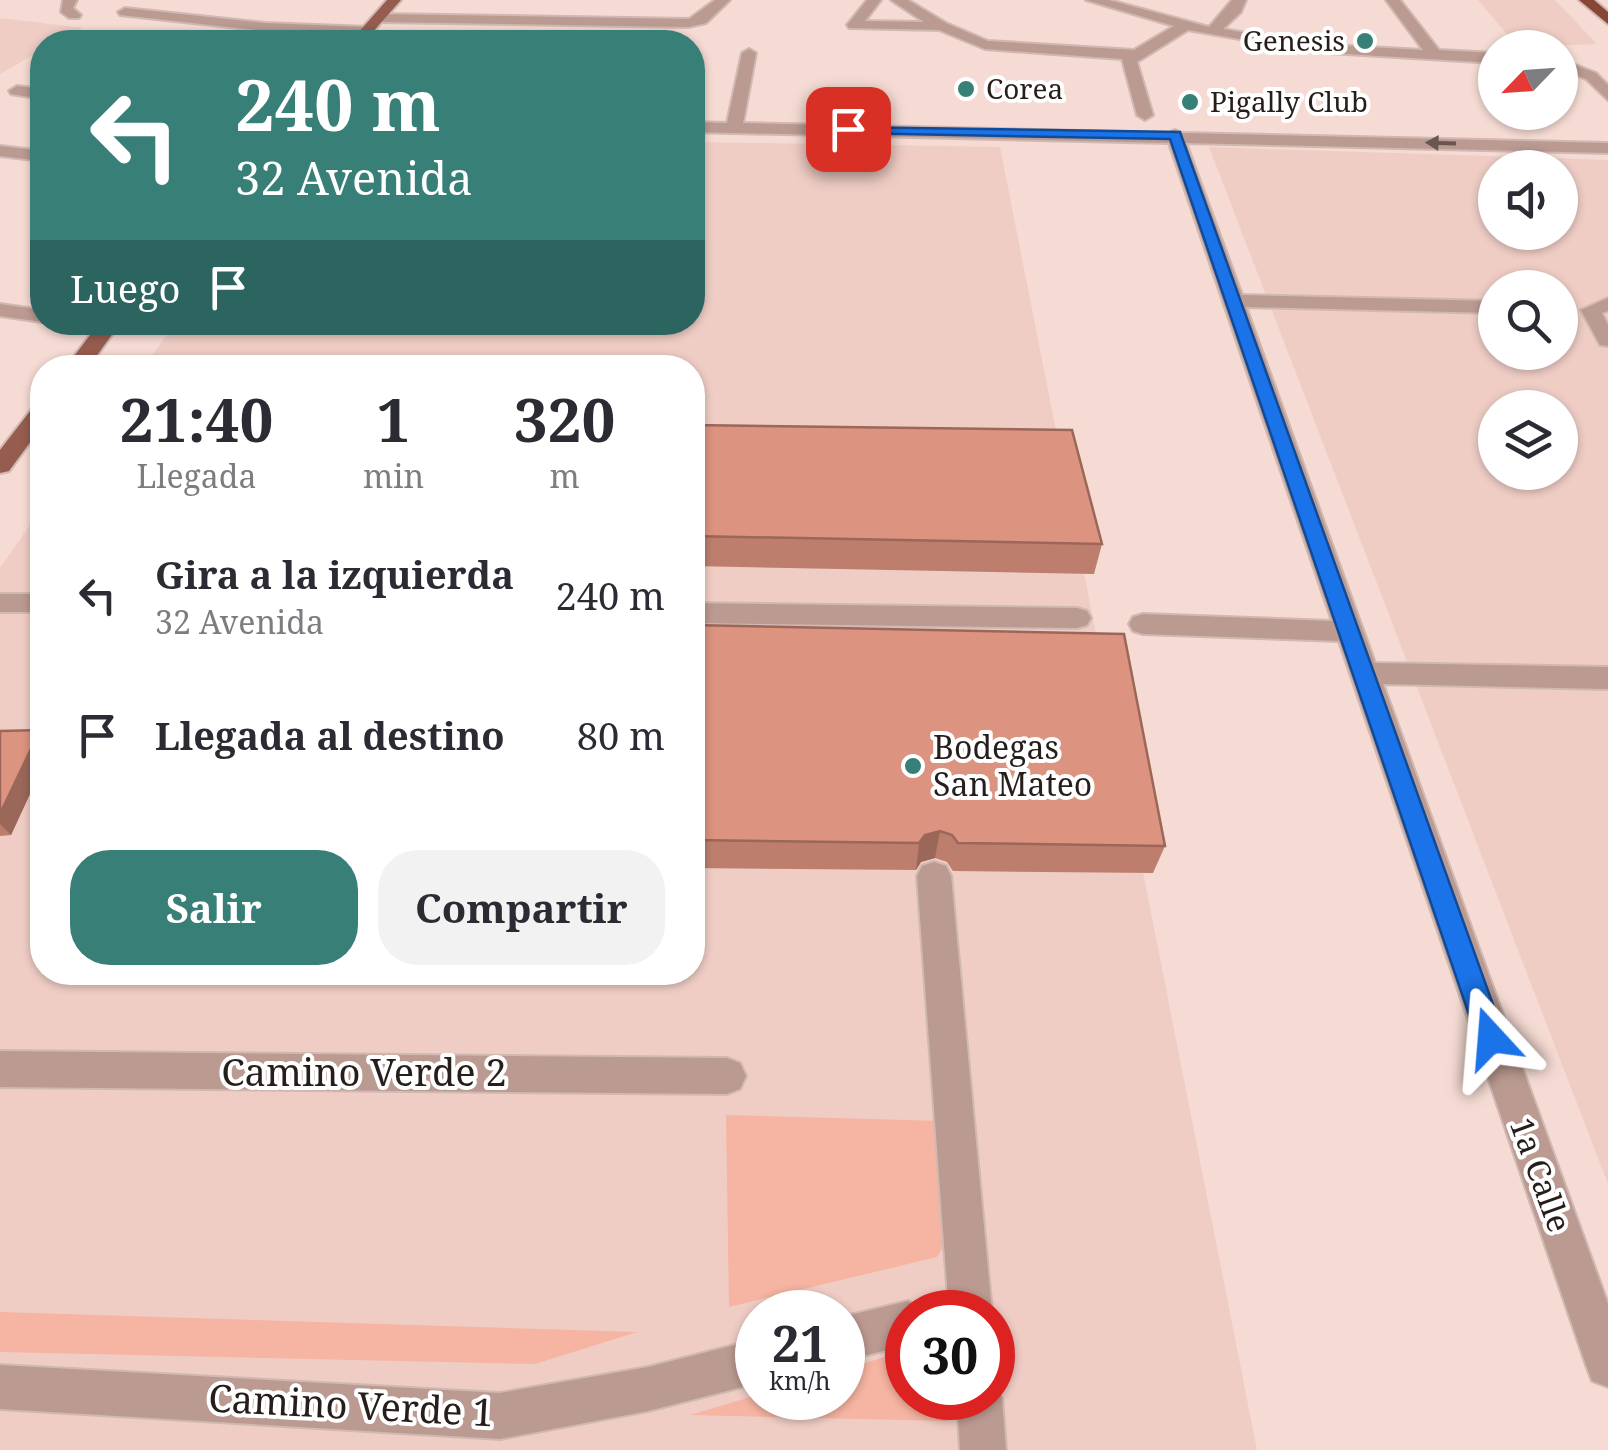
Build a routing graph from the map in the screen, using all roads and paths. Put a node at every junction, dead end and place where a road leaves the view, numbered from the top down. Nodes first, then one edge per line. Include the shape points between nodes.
1 (394, 0) edge
2 (569, 0) edge
3 (723, 0) edge
4 (874, 0) edge
5 (898, 0) edge
6 (1093, 0) edge
7 (1239, 0) edge
8 (1393, 0) edge
9 (1586, 0) edge
10 (125, 12) dead end
11 (378, 18) junction
12 (557, 20) junction
13 (1608, 20) edge
14 (941, 26) junction
15 (1185, 26) junction
16 (294, 30) edge
17 (368, 30) edge
18 (1212, 32) junction
19 (749, 53) dead end
20 (1138, 55) junction
21 (1436, 56) junction
22 (1478, 57) edge
23 (1578, 65) edge
24 (1608, 68) edge
25 (1578, 71) edge
26 (17, 92) dead end
27 (30, 93) edge
28 (1608, 95) edge
29 (1145, 115) dead end
30 (705, 126) edge
31 (734, 127) junction
32 (1175, 135) junction
33 (1607, 148) edge
34 (0, 151) edge
35 (30, 155) edge
36 (1234, 301) junction
37 (1608, 304) edge
38 (1478, 307) edge
39 (0, 310) edge
40 (30, 314) edge
41 (1608, 340) edge
42 (30, 427) edge
43 (0, 466) edge
44 (705, 613) edge
45 (1077, 618) dead end
46 (1143, 624) dead end
47 (1347, 631) junction
48 (1362, 674) junction
49 (1608, 678) edge
50 (934, 876) edge
51 (0, 1070) edge
52 (728, 1076) dead end
53 (962, 1290) edge
54 (1608, 1366) edge
55 (735, 1367) edge
56 (0, 1387) edge
57 (981, 1420) edge
58 (983, 1450) edge

1 - 11 main road
2 - 12 street
3 - 12 street via 701,20
4 - 14 street via 854,25
5 - 14 street
6 - 15 street
7 - 18 street
8 - 21 street
9 - 13 highway
10 - 16 street
11 - 12 street
11 - 17 main road
14 - 20 street via 997,48
15 - 18 street
15 - 20 street
18 - 21 street via 1313,48
19 - 31 street
20 - 29 street via 1129,60
21 - 22 street
23 - 24 street
25 - 28 street
26 - 27 street
30 - 31 street
31 - 32 street
33 -> 32 street
32 - 36 street, 1a Calle
34 - 35 street
36 - 38 street
36 - 47 street, 1a Calle
37 - 41 street via 1591,310
39 - 40 street
42 - 43 main road
44 - 45 street
46 - 47 street
47 - 48 street, 1a Calle
48 - 49 street
48 - 54 street, 1a Calle
50 - 53 street
51 - 52 street, Camino Verde 2
55 - 56 street, Camino Verde 1 via 500,1416
57 - 58 street

